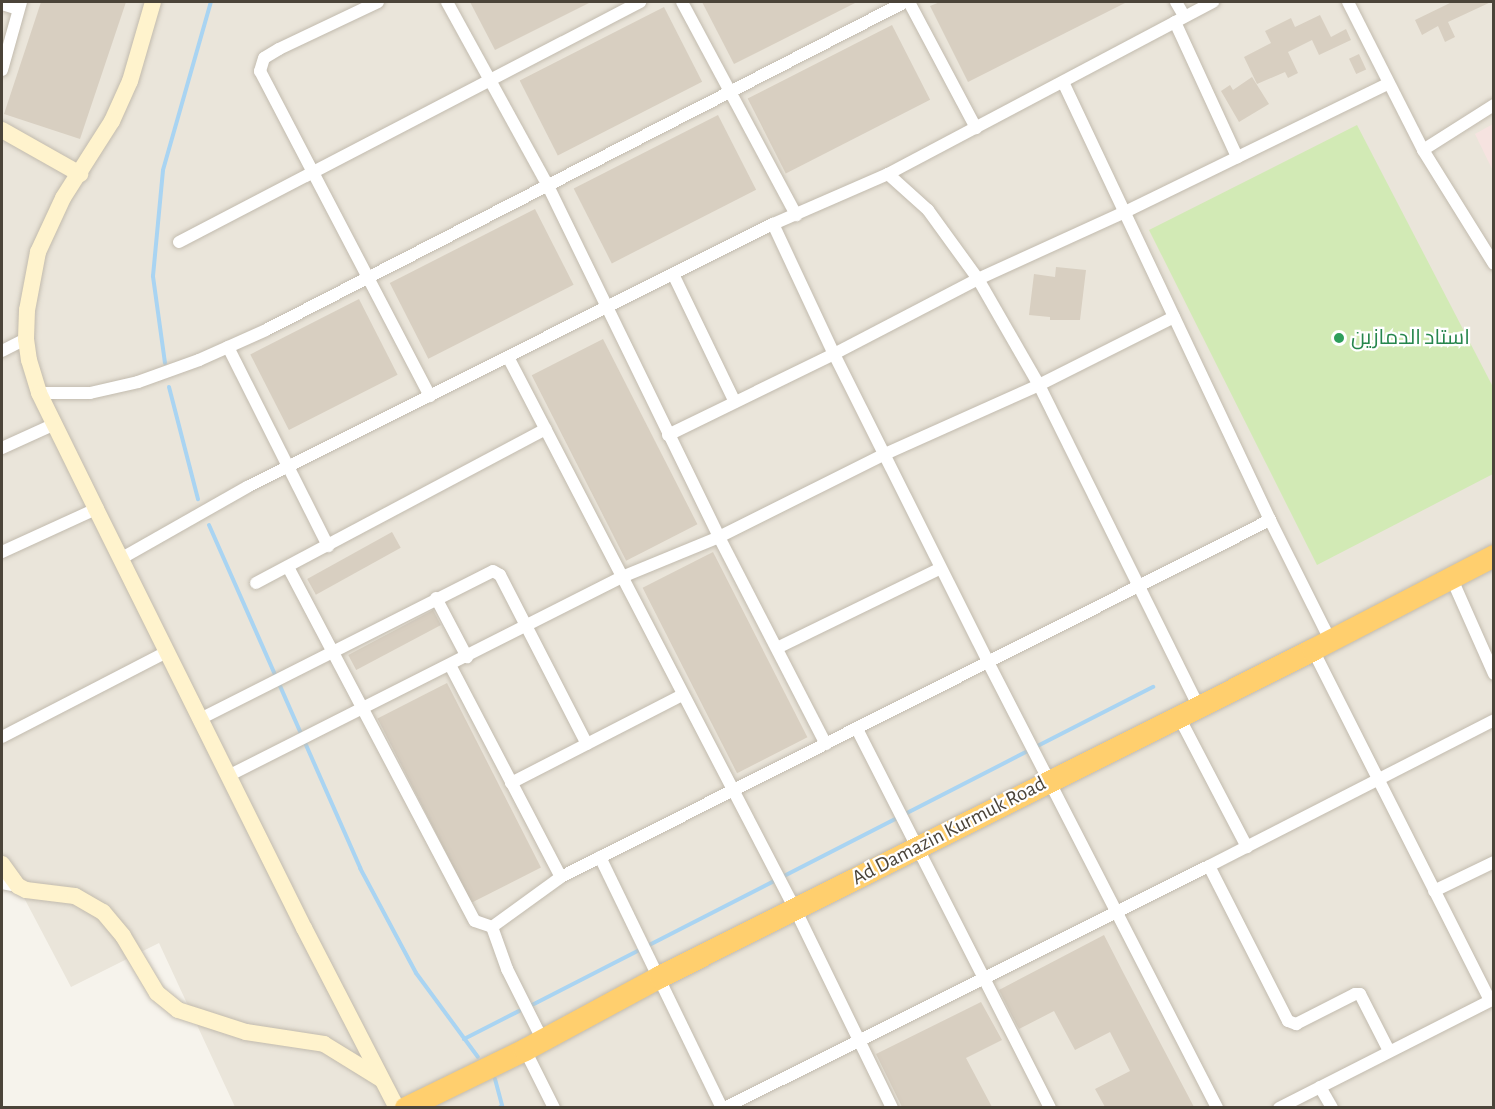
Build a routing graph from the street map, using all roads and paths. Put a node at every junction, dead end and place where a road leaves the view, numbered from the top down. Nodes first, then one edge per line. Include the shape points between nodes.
1 (153, 2) edge
2 (378, 2) edge
3 (447, 2) edge
4 (640, 2) edge
5 (682, 2) edge
6 (905, 2) edge
7 (909, 2) edge
8 (1176, 2) edge
9 (1213, 2) edge
10 (1348, 2) edge
11 (2, 4) edge
12 (20, 5) edge
13 (1179, 19) junction
14 (2, 70) edge
15 (488, 81) junction
16 (1063, 82) junction
17 (1387, 84) junction
18 (729, 92) junction
19 (1494, 105) edge
20 (976, 128) junction
21 (2, 130) edge
22 (1423, 150) junction
23 (1237, 158) junction
24 (311, 173) junction
25 (80, 174) junction
26 (888, 174) junction
27 (548, 186) junction
28 (1125, 212) junction
29 (796, 215) junction
30 (773, 224) junction
31 (179, 242) dead end
32 (1494, 264) edge
33 (673, 274) junction
34 (366, 278) junction
35 (978, 279) junction
36 (605, 307) junction
37 (1174, 317) junction
38 (26, 339) junction
39 (228, 347) junction
40 (2, 351) edge
41 (834, 354) junction
42 (508, 357) junction
43 (1040, 385) junction
44 (39, 393) junction
45 (430, 396) junction
46 (735, 402) junction
47 (55, 424) junction
48 (546, 429) junction
49 (668, 435) junction
50 (2, 448) edge
51 (885, 454) junction
52 (288, 465) junction
53 (96, 509) junction
54 (1270, 520) junction
55 (718, 537) junction
56 (328, 546) junction
57 (2, 552) edge
58 (1494, 556) edge
59 (122, 558) junction
60 (288, 567) junction
61 (941, 568) junction
62 (622, 577) junction
63 (1450, 577) junction
64 (256, 583) dead end
65 (1139, 588) junction
66 (436, 598) junction
67 (525, 628) junction
68 (1321, 645) junction
69 (777, 648) junction
70 (332, 651) junction
71 (167, 652) junction
72 (467, 657) junction
73 (989, 664) junction
74 (450, 665) junction
75 (1494, 674) edge
76 (682, 695) junction
77 (362, 707) junction
78 (1199, 707) junction
79 (1179, 717) junction
80 (200, 719) junction
81 (1494, 720) edge
82 (857, 729) junction
83 (2, 737) edge
84 (587, 744) junction
85 (826, 744) junction
86 (228, 776) junction
87 (1378, 779) junction
88 (1050, 780) junction
89 (511, 783) junction
90 (730, 790) junction
91 (1247, 847) junction
92 (916, 848) junction
93 (600, 857) junction
94 (1494, 862) edge
95 (2, 864) edge
96 (1209, 866) junction
97 (561, 877) junction
98 (10, 885) edge
99 (1434, 891) junction
100 (795, 909) junction
101 (1117, 912) junction
102 (492, 927) junction
103 (660, 977) junction
104 (984, 977) junction
105 (1492, 999) edge
106 (859, 1040) junction
107 (534, 1046) junction
108 (1389, 1051) junction
109 (383, 1080) junction
110 (1320, 1087) junction
111 (397, 1107) edge
112 (406, 1107) edge
113 (554, 1107) edge
114 (723, 1107) edge
115 (892, 1107) edge
116 (1050, 1107) edge
117 (1217, 1107) edge
118 (1279, 1107) edge
119 (1332, 1107) edge

1 - 25 main road via 130,81 112,121
2 - 24 street via 279,49 260,64 262,78
3 - 15 street
4 - 15 street
5 - 18 street
6 - 18 street
7 - 20 street
8 - 13 street
9 - 13 street
10 - 17 street
11 - 12 street
12 - 14 street
13 - 16 street
13 - 23 street
15 - 24 street
15 - 27 street
16 - 20 street
16 - 28 street
17 - 22 street
17 - 23 street
18 - 27 street
18 - 29 street
19 - 22 street
20 - 26 street
21 - 25 main road
22 - 32 street
23 - 28 street
24 - 31 street
24 - 34 street
25 - 38 main road via 63,198 38,252
26 - 29 street
26 - 35 street via 928,210
27 - 34 street
27 - 36 street
28 - 35 street
28 - 37 street
29 - 30 street
30 - 33 street
30 - 41 street
33 - 36 street
33 - 46 street
34 - 39 street
34 - 45 street
35 - 41 street
35 - 43 street
36 - 42 street
36 - 49 street
37 - 43 street
37 - 54 street
38 - 40 street
38 - 44 main road
39 - 44 street via 138,382 90,393
39 - 52 street
41 - 46 street
41 - 51 street
42 - 45 street
42 - 48 street
43 - 51 street
43 - 65 street
44 - 47 main road
45 - 52 street
46 - 49 street
47 - 50 street
47 - 53 main road
48 - 56 street
48 - 62 street
49 - 55 street
51 - 55 street
51 - 61 street
52 - 56 street
52 - 59 street
53 - 57 street
53 - 59 main road
54 - 65 street
54 - 68 street
55 - 62 street
55 - 69 street
56 - 60 street
58 - 63 highway, Ad Damazin Kurmuk Road
59 - 71 main road
60 - 64 street
60 - 70 street
61 - 69 street
61 - 73 street
62 - 67 street
62 - 76 street
63 - 68 highway, Ad Damazin Kurmuk Road
63 - 75 street
65 - 73 street
65 - 78 street
66 - 67 street via 493,571 500,575
66 - 70 street
66 - 72 street
67 - 72 street
67 - 84 street
68 - 78 highway, Ad Damazin Kurmuk Road
68 - 87 street
69 - 85 street
70 - 77 street
70 - 80 street
71 - 80 main road
71 - 83 street
72 - 74 street
73 - 82 street
73 - 88 street
74 - 77 street
74 - 89 street
76 - 84 street
76 - 90 street
77 - 86 street
77 - 102 street via 476,921
78 - 79 highway, Ad Damazin Kurmuk Road
79 - 88 highway, Ad Damazin Kurmuk Road
79 - 91 street
80 - 86 main road
81 - 87 street
82 - 85 street
82 - 92 street
84 - 89 street
85 - 90 street
86 - 109 main road
87 - 91 street
87 - 99 street
88 - 92 highway, Ad Damazin Kurmuk Road
88 - 101 street
89 - 97 street
90 - 93 street
90 - 100 street
91 - 96 street
92 - 100 highway, Ad Damazin Kurmuk Road
92 - 104 street
93 - 97 street
93 - 103 street
94 - 99 street
95 - 98 main road
96 - 101 street
96 - 108 street via 1288,1021 1296,1024 1360,994
97 - 102 street
98 - 109 main road via 75,896 96,907 123,936 157,993 178,1010 246,1032 324,1044
99 - 105 street
100 - 103 highway, Ad Damazin Kurmuk Road
100 - 106 street
101 - 104 street
101 - 117 street
102 - 107 street
103 - 107 highway, Ad Damazin Kurmuk Road
103 - 114 street
104 - 106 street
104 - 116 street
105 - 108 street
106 - 114 street
106 - 115 street
107 - 112 highway, Ad Damazin Kurmuk Road
107 - 113 street
108 - 110 street
109 - 111 main road
110 - 118 street
110 - 119 street

